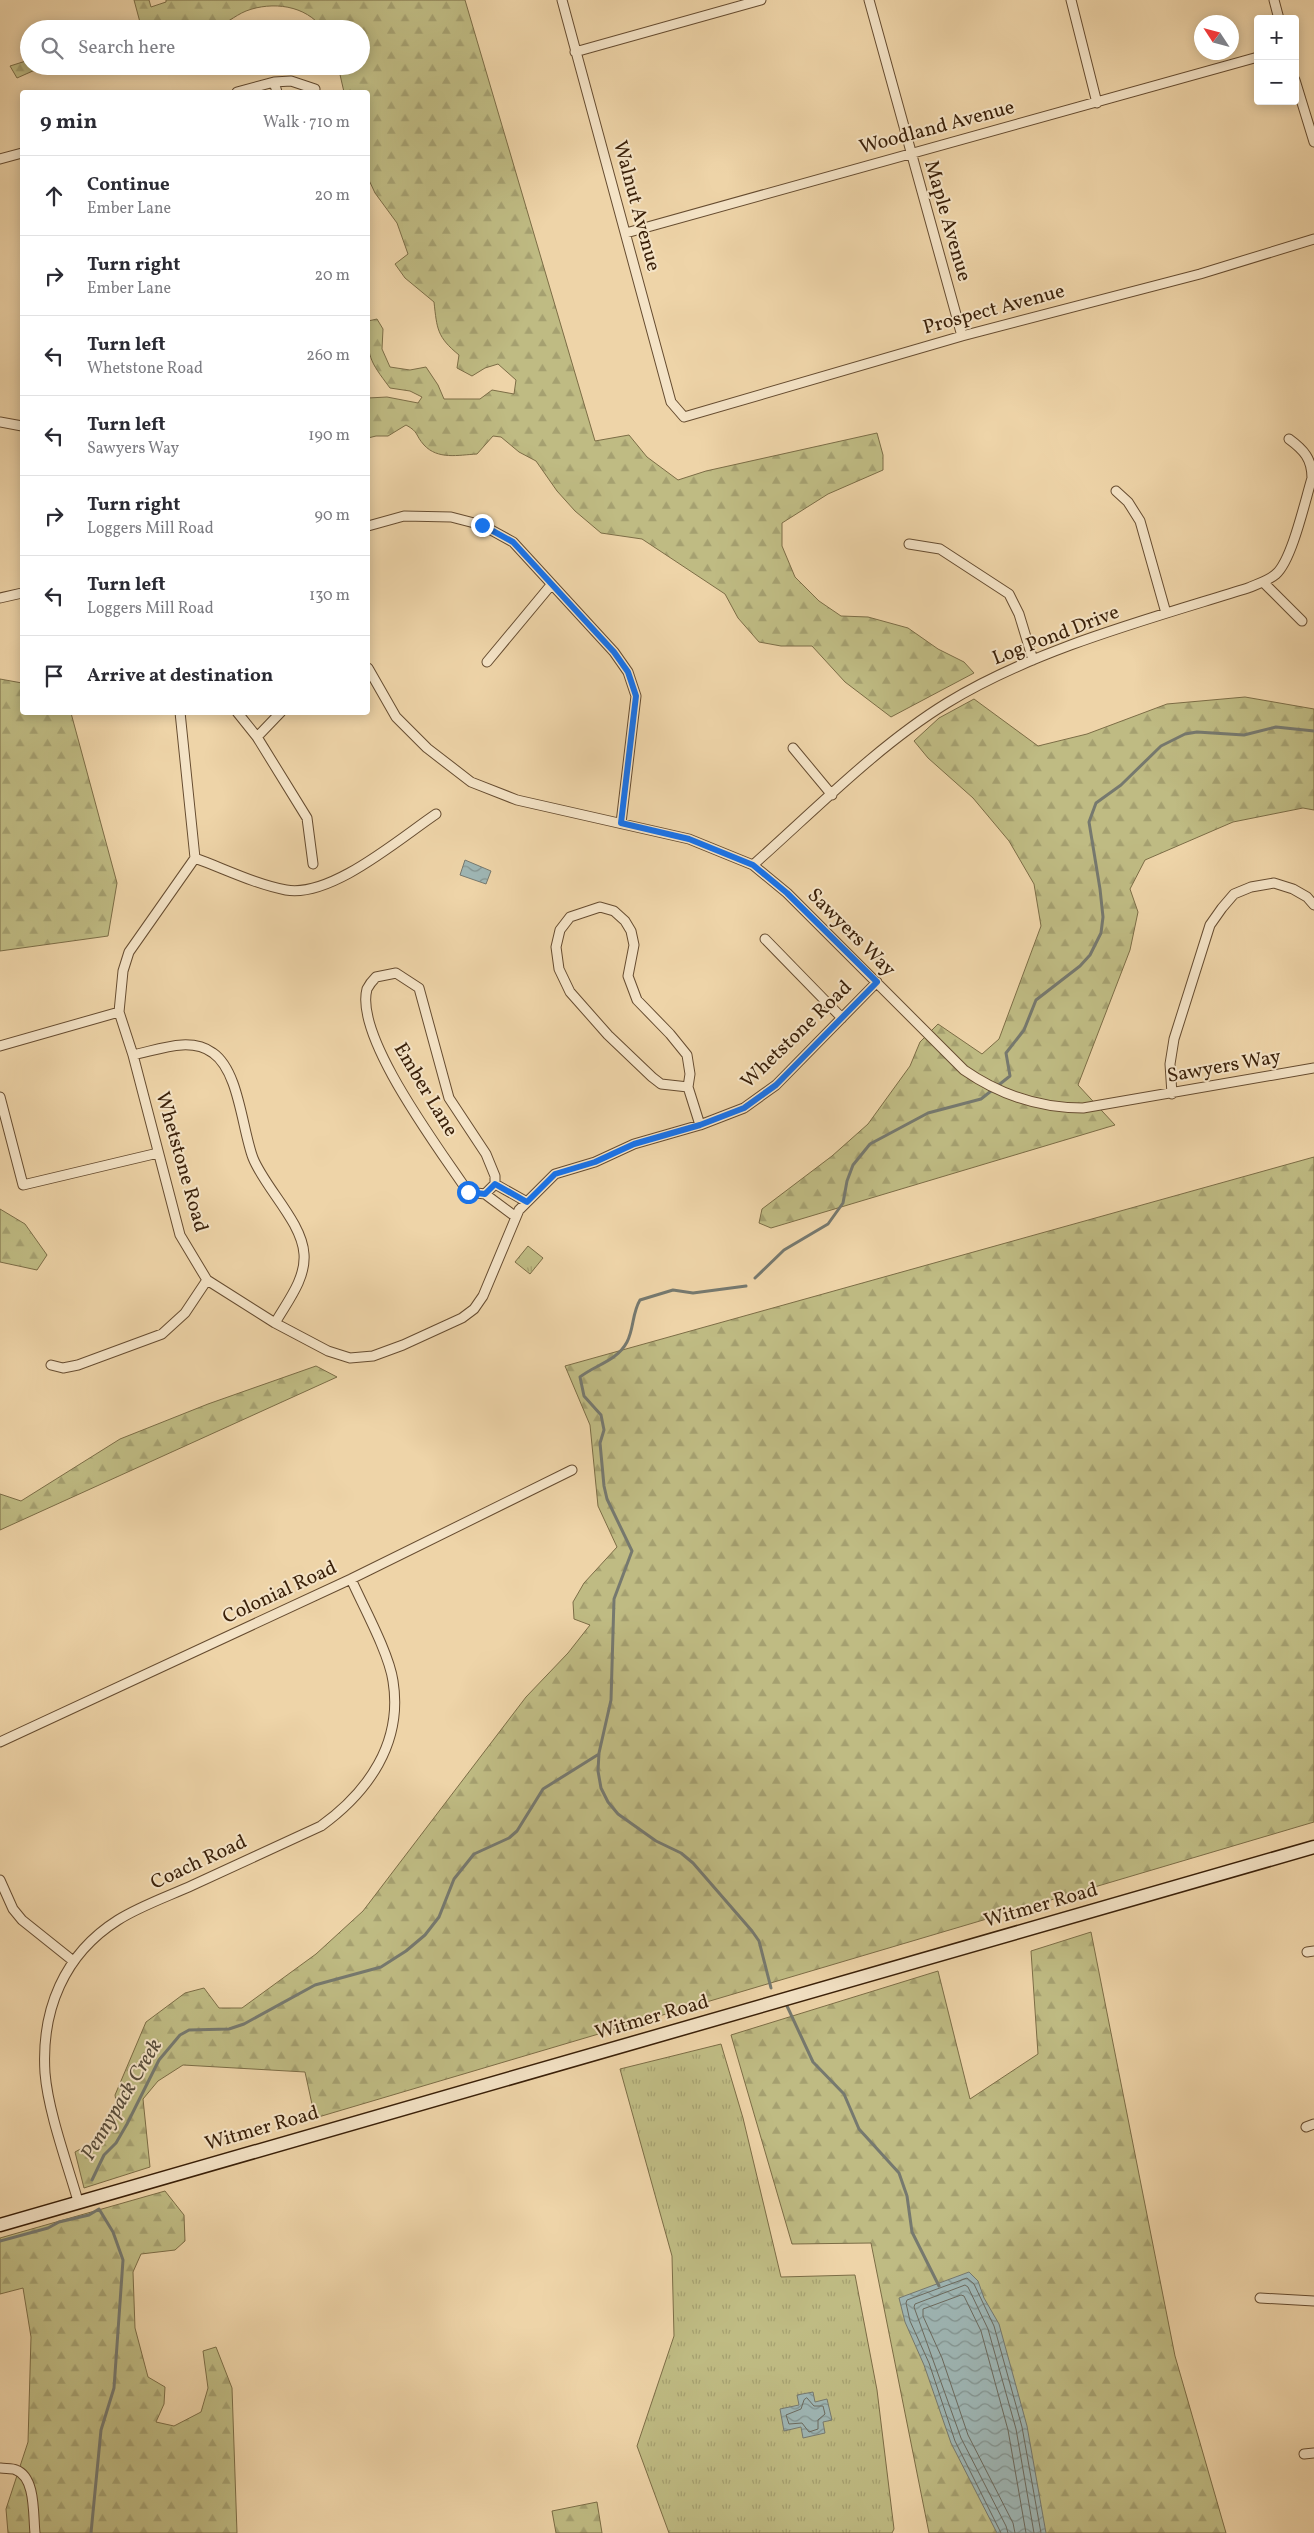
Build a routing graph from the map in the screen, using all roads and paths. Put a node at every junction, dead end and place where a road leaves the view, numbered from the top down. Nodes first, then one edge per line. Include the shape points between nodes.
1 (562, 0) edge
2 (761, 0) edge
3 (869, 0) edge
4 (1070, 0) edge
5 (1274, 0) edge
6 (1278, 15) edge
7 (576, 52) junction
8 (1254, 58) edge
9 (274, 82) junction
10 (315, 89) dead end
11 (244, 90) edge
12 (276, 90) edge
13 (1299, 93) edge
14 (1097, 103) junction
15 (1314, 141) edge
16 (910, 153) junction
17 (20, 154) edge
18 (0, 159) edge
19 (626, 233) junction
20 (1314, 239) edge
21 (962, 336) junction
22 (684, 417) joint
23 (0, 422) edge
24 (20, 426) edge
25 (1289, 439) dead end
26 (1116, 491) dead end
27 (370, 525) edge
28 (909, 544) dead end
29 (1263, 582) junction
30 (550, 585) junction
31 (20, 593) edge
32 (0, 598) edge
33 (1166, 613) junction
34 (1302, 621) dead end
35 (1033, 660) junction
36 (488, 662) dead end
37 (370, 672) edge
38 (180, 715) edge
39 (239, 715) edge
40 (278, 715) edge
41 (257, 737) junction
42 (793, 748) dead end
43 (832, 795) junction
44 (436, 814) dead end
45 (621, 823) junction
46 (196, 858) junction
47 (313, 864) dead end
48 (753, 865) junction
49 (1314, 905) edge
50 (765, 939) dead end
51 (877, 982) junction
52 (118, 1012) junction
53 (842, 1018) junction
54 (0, 1046) edge
55 (133, 1055) junction
56 (1314, 1068) edge
57 (688, 1087) junction
58 (1172, 1094) junction
59 (0, 1096) edge
60 (700, 1125) junction
61 (158, 1153) junction
62 (495, 1184) junction
63 (485, 1194) junction
64 (527, 1202) junction
65 (516, 1217) junction
66 (208, 1280) junction
67 (274, 1323) junction
68 (51, 1365) dead end
69 (572, 1470) dead end
70 (351, 1579) junction
71 (0, 1742) edge
72 (1314, 1847) edge
73 (0, 1880) edge
74 (72, 1960) junction
75 (78, 2201) junction
76 (0, 2225) edge
77 (1260, 2298) dead end
78 (1314, 2301) edge
79 (1304, 2454) dead end
80 (1314, 2454) edge
81 (0, 2468) edge
82 (35, 2533) edge

1 - 7 street, Walnut Avenue
2 - 7 street
3 - 16 street, Maple Avenue
4 - 14 street
5 - 6 street
7 - 19 street, Walnut Avenue
8 - 14 street, Woodland Avenue
9 - 10 street via 292,81
9 - 11 street
9 - 12 street
13 - 15 street
14 - 16 street, Woodland Avenue
16 - 19 street, Woodland Avenue
16 - 21 street, Maple Avenue
17 - 18 street
19 - 22 street, Walnut Avenue via 671,402
20 - 21 street, Prospect Avenue via 1200,274
21 - 22 street, Prospect Avenue
23 - 24 street
25 - 29 street, Log Pond Drive via 1307,454 1312,478 1284,564
26 - 33 street via 1140,521
27 - 30 street via 404,516 451,517 482,525 513,542
28 - 35 street via 940,549 1009,594 1019,614
29 - 33 street, Log Pond Drive
29 - 34 street
30 - 36 street
30 - 45 street via 614,652 628,672 636,696
31 - 32 street
33 - 35 street, Log Pond Drive
35 - 43 street, Log Pond Drive via 941,707
37 - 45 street, Sawyers Way via 396,717 427,748 471,782 517,800
38 - 46 street
39 - 41 street
40 - 41 street
41 - 47 street via 307,818
42 - 43 street
43 - 48 street, Log Pond Drive
44 - 46 street via 338,880 311,890 278,888
45 - 48 street, Sawyers Way via 689,839
46 - 52 street, Whetstone Road via 129,952
48 - 51 street, Sawyers Way via 787,893
49 - 58 street via 1307,896 1274,883 1251,886 1234,894 1222,908 1210,925 1174,1039 1170,1064
50 - 53 street
51 - 53 street, Whetstone Road
51 - 58 street, Sawyers Way via 964,1070 1008,1096 1059,1108 1083,1108
52 - 54 street
52 - 55 street, Whetstone Road
53 - 60 street, Whetstone Road via 776,1085 744,1108
55 - 61 street, Whetstone Road
55 - 67 street via 192,1044 213,1053 226,1067 252,1156 303,1248 302,1273
56 - 58 street, Sawyers Way
57 - 57 street via 690,1074 686,1054 637,1000 628,976 634,945 625,920 614,911 600,907 570,917 560,930 556,947 559,969 570,992 608,1035 652,1077 661,1084
57 - 60 street
59 - 61 street via 23,1185
60 - 64 street, Whetstone Road via 634,1144 595,1162 555,1174
61 - 66 street, Whetstone Road via 180,1235
62 - 63 street
62 - 63 street, Ember Lane via 496,1176 486,1154 450,1098 420,988 396,972 376,977 367,989 367,1012 376,1041 397,1085 468,1192
62 - 64 street
63 - 65 street, Ember Lane
64 - 65 street, Whetstone Road
65 - 67 street, Whetstone Road via 483,1296 474,1309 462,1318 403,1345 373,1356 350,1358 328,1351
66 - 67 street, Whetstone Road
66 - 68 street via 185,1313 162,1334 78,1365 63,1368
69 - 70 street, Colonial Road
70 - 71 street, Colonial Road
70 - 74 street, Coach Road via 393,1680 389,1739 382,1760 369,1780 343,1809 321,1826 119,1919 90,1940
72 - 75 street, Witmer Road
73 - 74 street via 22,1920
74 - 75 street, Coach Road via 52,2006 45,2073
75 - 76 street, Witmer Road
77 - 78 street
79 - 80 street
81 - 82 street via 17,2470 25,2477 30,2488

